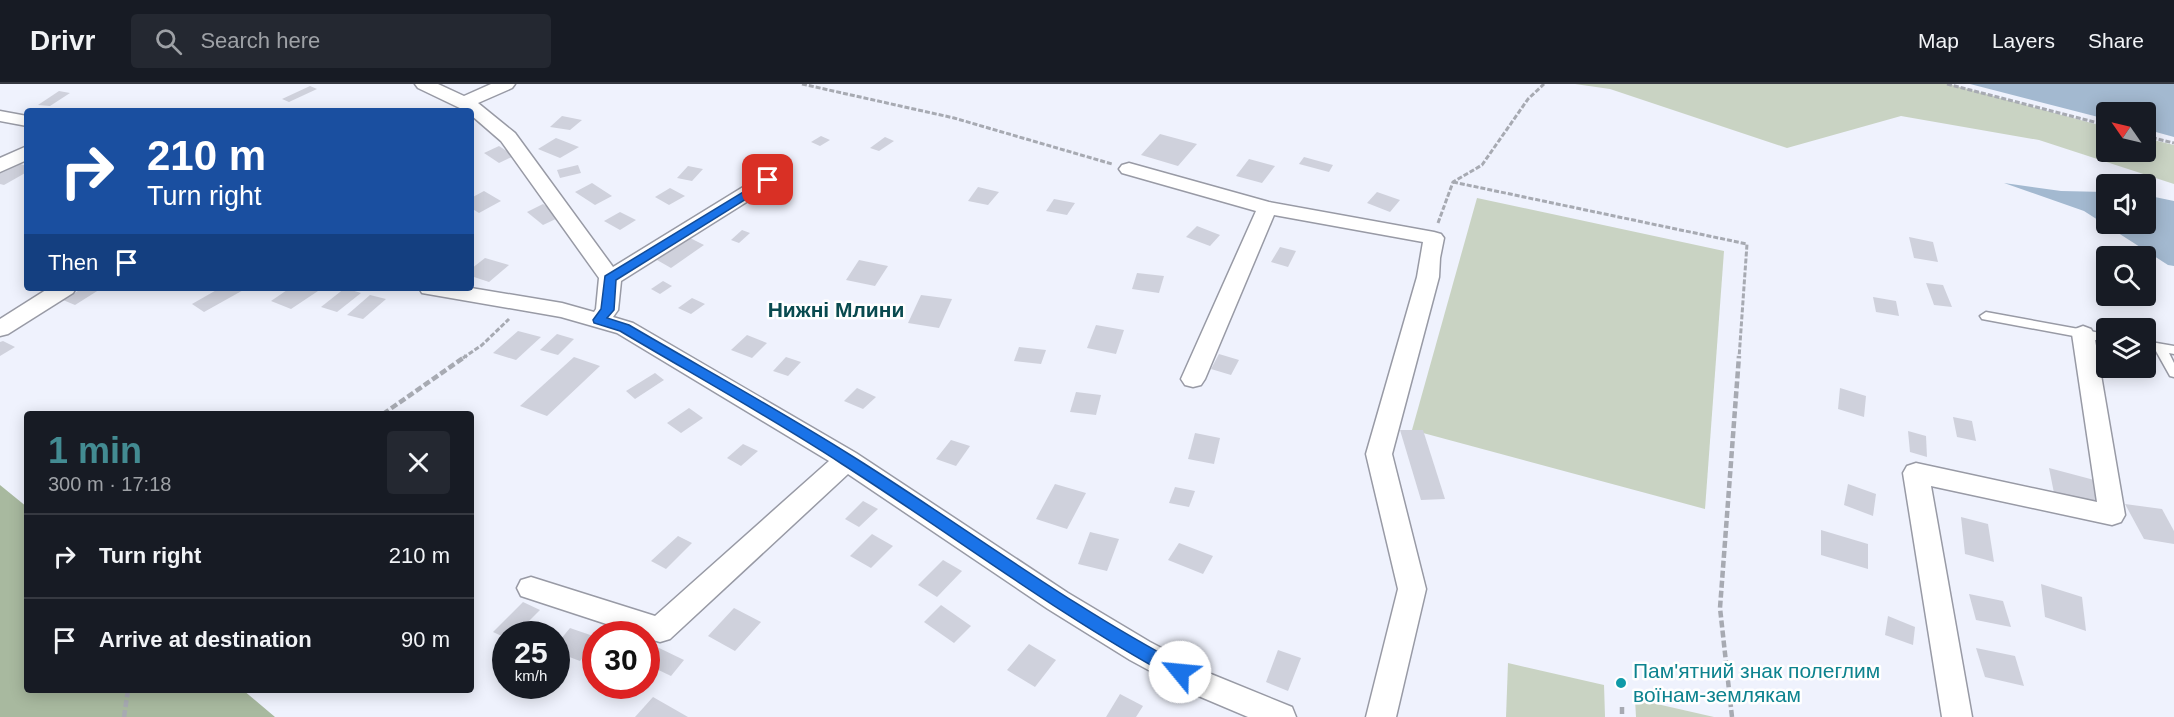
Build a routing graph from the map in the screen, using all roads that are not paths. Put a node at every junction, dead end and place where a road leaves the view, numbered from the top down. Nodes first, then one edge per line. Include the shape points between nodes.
1 (424, 84) edge
2 (506, 84) edge
3 (463, 103) junction
4 (0, 116) edge
5 (24, 120) edge
6 (24, 154) edge
7 (0, 166) edge
8 (1129, 169) road end
9 (768, 180) dead end
10 (1267, 208) junction
11 (610, 278) junction
12 (60, 291) edge
13 (449, 291) edge
14 (1986, 316) dead end
15 (599, 320) junction
16 (0, 329) edge
17 (2095, 336) edge
18 (2156, 347) edge
19 (2160, 348) junction
20 (2174, 350) edge
21 (2174, 372) edge
22 (1193, 379) dead end
23 (847, 460) junction
24 (531, 588) dead end
25 (1281, 717) edge
26 (1381, 717) edge
27 (1957, 717) edge

1 - 3 street
2 - 3 street
3 - 11 street via 508,137
4 - 5 street
6 - 7 street
8 - 10 street
9 - 11 street
10 - 22 street
10 - 26 street via 1434,238 1428,278 1379,454 1412,589
11 - 15 street via 607,310
12 - 16 street
13 - 15 street
14 - 17 lane
15 - 23 street via 625,328
17 - 27 street via 2112,515 1916,473
18 - 19 lane
19 - 20 lane
19 - 21 lane
23 - 24 street via 660,630
23 - 25 street via 1140,651 1200,683

